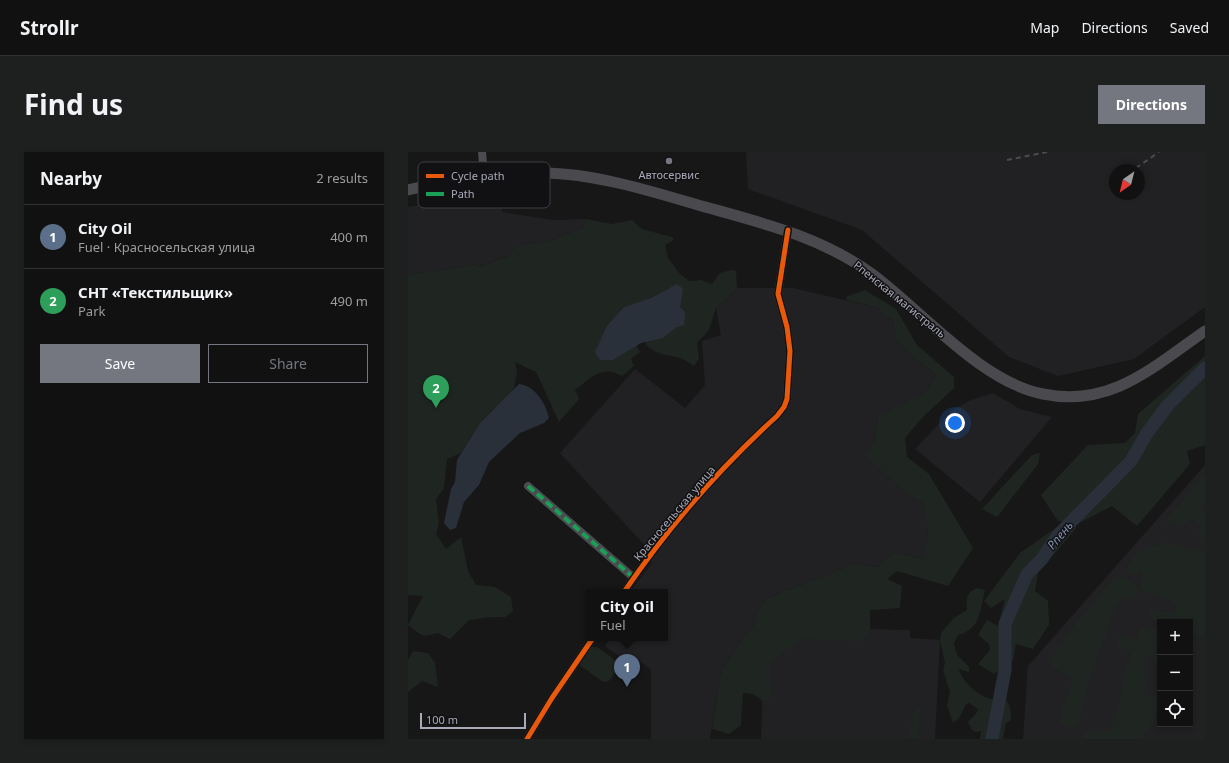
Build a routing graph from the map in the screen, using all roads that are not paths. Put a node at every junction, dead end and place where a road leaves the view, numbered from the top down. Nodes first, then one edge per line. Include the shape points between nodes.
1 (482, 152) edge
2 (483, 162) edge
3 (550, 174) edge
4 (418, 188) edge
5 (408, 190) edge
6 (788, 230) junction
7 (1205, 331) edge
8 (528, 486) dead end
9 (634, 578) junction
10 (626, 589) edge
11 (591, 641) edge
12 (527, 739) edge

1 - 2 street
3 - 6 main road, Рпенская магистраль via 592,179 664,195
4 - 5 main road, Рпенская магистраль
6 - 7 main road, Рпенская магистраль via 853,260 980,363 1017,386 1042,394 1086,397 1121,387
6 - 9 street, Красносельская улица via 778,294 787,327 790,351 787,398 784,407 724,468
8 - 9 street
9 - 10 street, Красносельская улица
11 - 12 street

